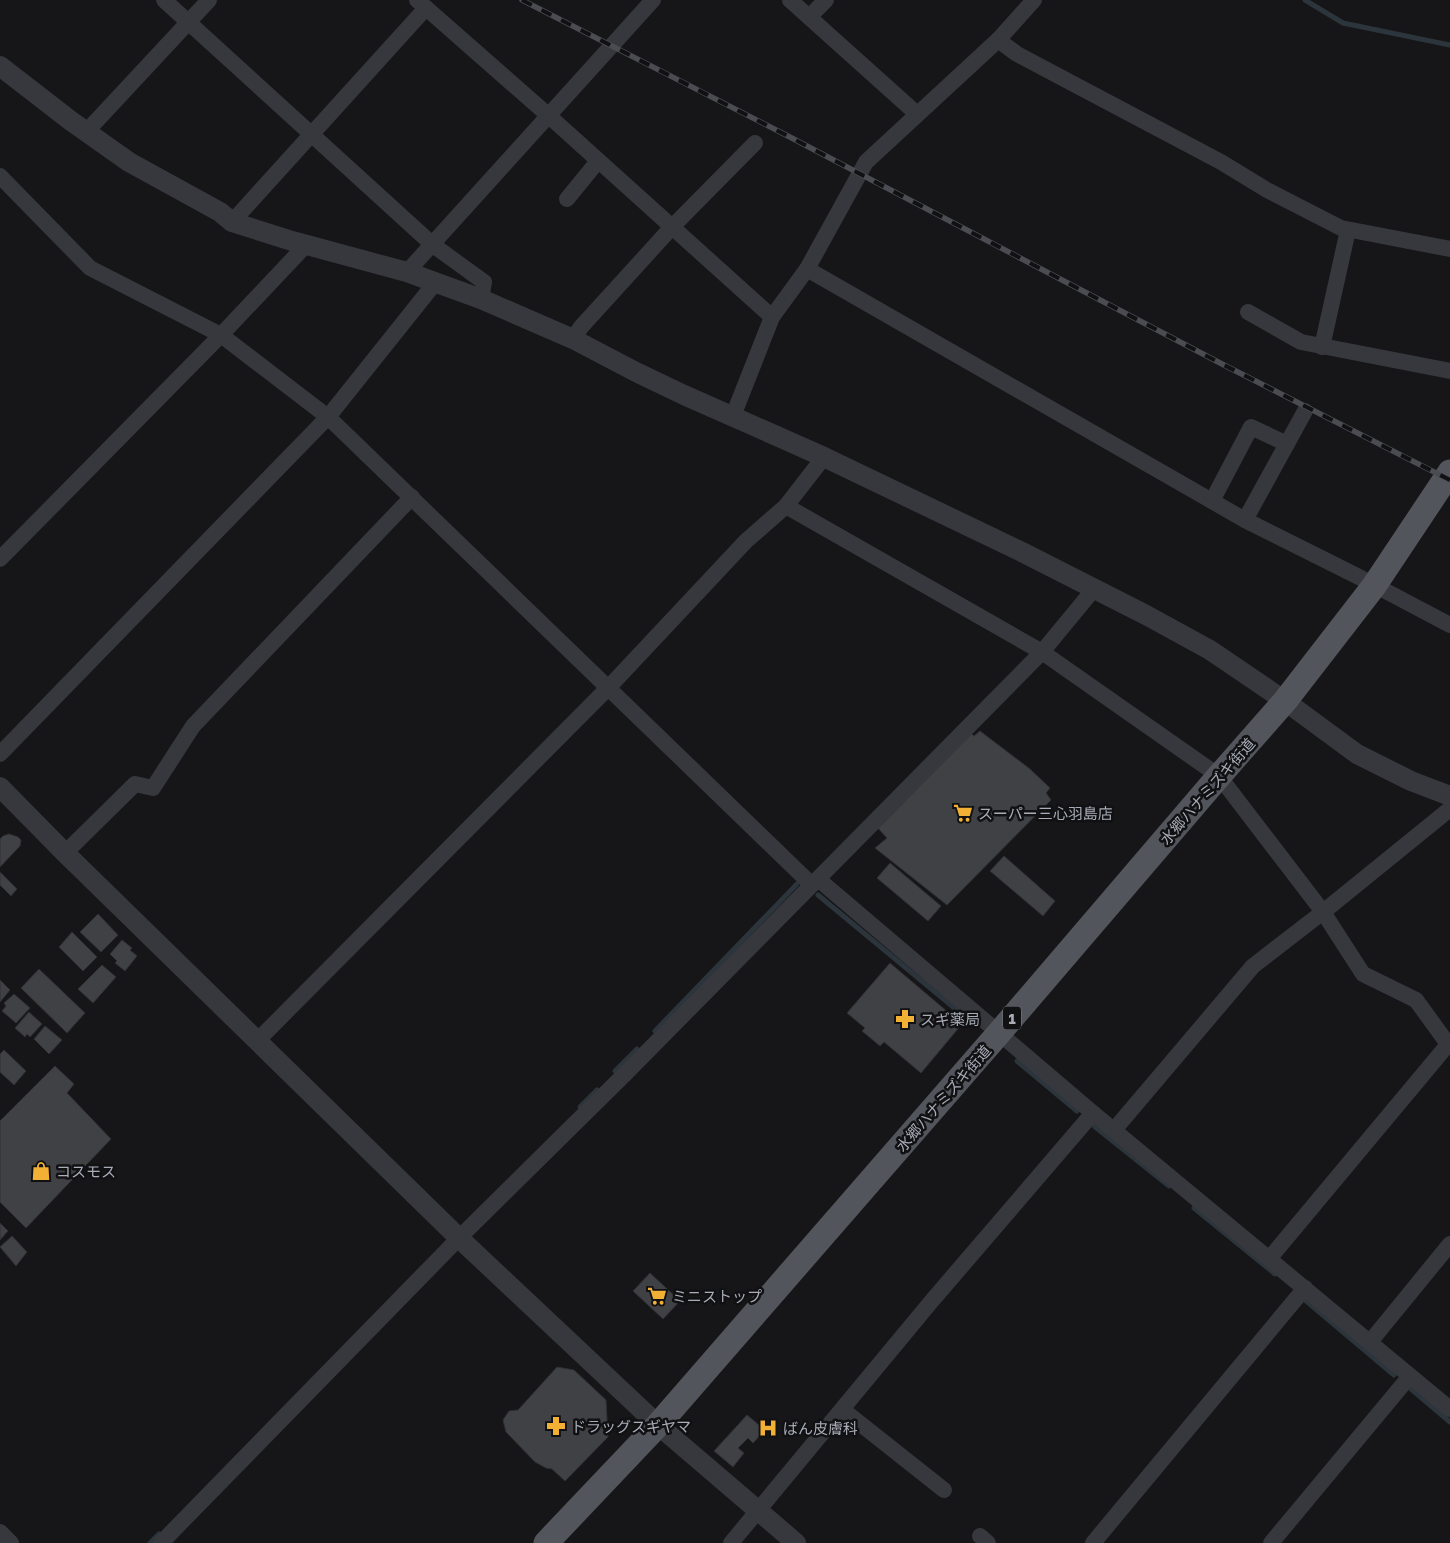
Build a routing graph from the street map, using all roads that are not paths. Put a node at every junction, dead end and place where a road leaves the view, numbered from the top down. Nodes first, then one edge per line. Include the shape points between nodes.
1 (164, 0) edge
2 (209, 0) edge
3 (653, 0) edge
4 (790, 0) edge
5 (826, 0) edge
6 (1034, 0) edge
7 (422, 4) edge
8 (809, 17) junction
9 (189, 22) junction
10 (998, 40) junction
11 (0, 66) edge
12 (917, 114) junction
13 (549, 116) junction
14 (86, 132) junction
15 (311, 134) junction
16 (756, 143) dead end
17 (598, 160) junction
18 (0, 176) edge
19 (567, 199) dead end
20 (232, 222) junction
21 (672, 227) junction
22 (1348, 230) junction
23 (306, 244) junction
24 (433, 245) junction
25 (1450, 249) edge
26 (807, 269) junction
27 (407, 272) junction
28 (435, 283) junction
29 (481, 299) junction
30 (1248, 312) dead end
31 (772, 317) junction
32 (220, 335) junction
33 (573, 339) junction
34 (1322, 347) junction
35 (1450, 371) edge
36 (1305, 411) dead end
37 (733, 416) junction
38 (328, 417) junction
39 (1287, 444) junction
40 (824, 457) junction
41 (1450, 472) edge
42 (412, 497) junction
43 (1212, 501) junction
44 (786, 506) junction
45 (1245, 520) junction
46 (0, 559) edge
47 (1374, 586) junction
48 (1094, 589) junction
49 (1450, 625) edge
50 (1042, 652) junction
51 (609, 687) junction
52 (1285, 701) junction
53 (0, 754) edge
54 (1219, 776) junction
55 (0, 787) edge
56 (1450, 796) edge
57 (1450, 810) edge
58 (65, 853) junction
59 (814, 882) junction
60 (1323, 912) junction
61 (999, 1033) junction
62 (257, 1042) junction
63 (1449, 1043) edge
64 (1093, 1113) junction
65 (1114, 1130) junction
66 (459, 1238) junction
67 (1450, 1244) edge
68 (1269, 1259) junction
69 (1305, 1288) junction
70 (1370, 1342) junction
71 (1410, 1376) junction
72 (1450, 1409) edge
73 (843, 1410) junction
74 (658, 1425) junction
75 (944, 1490) dead end
76 (758, 1511) junction
77 (0, 1532) edge
78 (12, 1543) edge
79 (161, 1543) edge
80 (546, 1543) edge
81 (731, 1543) edge
82 (796, 1543) edge
83 (1093, 1543) edge
84 (1271, 1543) edge

1 - 9 street
2 - 9 street
3 - 13 street
4 - 8 street
5 - 8 street
6 - 10 street
7 - 13 street
7 - 15 street
8 - 12 street
9 - 14 street
9 - 15 street
10 - 12 street
10 - 22 street via 1267,190
11 - 14 street
12 - 26 street via 866,162
13 - 17 street
13 - 24 street
14 - 20 street via 129,162 220,212
15 - 20 street
15 - 24 street
16 - 21 street
17 - 19 street
17 - 21 street
18 - 32 street via 90,268
20 - 23 street
21 - 31 street
21 - 33 street
22 - 25 street
22 - 34 street
23 - 27 street
23 - 32 street
24 - 27 street
24 - 29 street via 484,282
26 - 31 street
26 - 43 street
27 - 28 street
28 - 29 street
28 - 38 street
29 - 33 street
30 - 34 street via 1301,342
31 - 37 street
32 - 38 street
32 - 46 street
33 - 37 street
34 - 35 street
36 - 39 street
37 - 40 street
38 - 42 street
38 - 53 street
39 - 43 street via 1251,427
39 - 45 street
40 - 44 street
40 - 48 street
41 - 47 main road, 水郷ハナミズキ街道 / 1
42 - 51 street
42 - 58 street via 193,726 153,788 135,784
43 - 45 street
44 - 50 street
44 - 51 street via 746,540
45 - 47 street
47 - 49 street
47 - 52 main road, 水郷ハナミズキ街道 / 1
48 - 50 street
48 - 52 street via 1210,650
50 - 54 street
50 - 59 street
51 - 59 street
51 - 62 street
52 - 54 main road, 水郷ハナミズキ街道 / 1
52 - 56 street via 1356,754
54 - 60 street
54 - 61 main road, 水郷ハナミズキ街道 / 1
55 - 58 street
57 - 60 street
58 - 62 street
59 - 61 street
59 - 66 street
60 - 63 street via 1363,974 1416,1000
60 - 65 street via 1252,966
61 - 64 street
61 - 74 main road, 水郷ハナミズキ街道 / 1
62 - 66 street
63 - 68 street
64 - 65 street
64 - 73 street
65 - 68 street
66 - 74 street
66 - 79 street
67 - 70 street
68 - 69 street
69 - 70 street
69 - 83 street
70 - 71 street
71 - 72 street
71 - 84 street
73 - 75 street
73 - 76 street
74 - 76 street
74 - 80 main road, 水郷ハナミズキ街道 / 1
76 - 81 street
76 - 82 street
77 - 78 street

